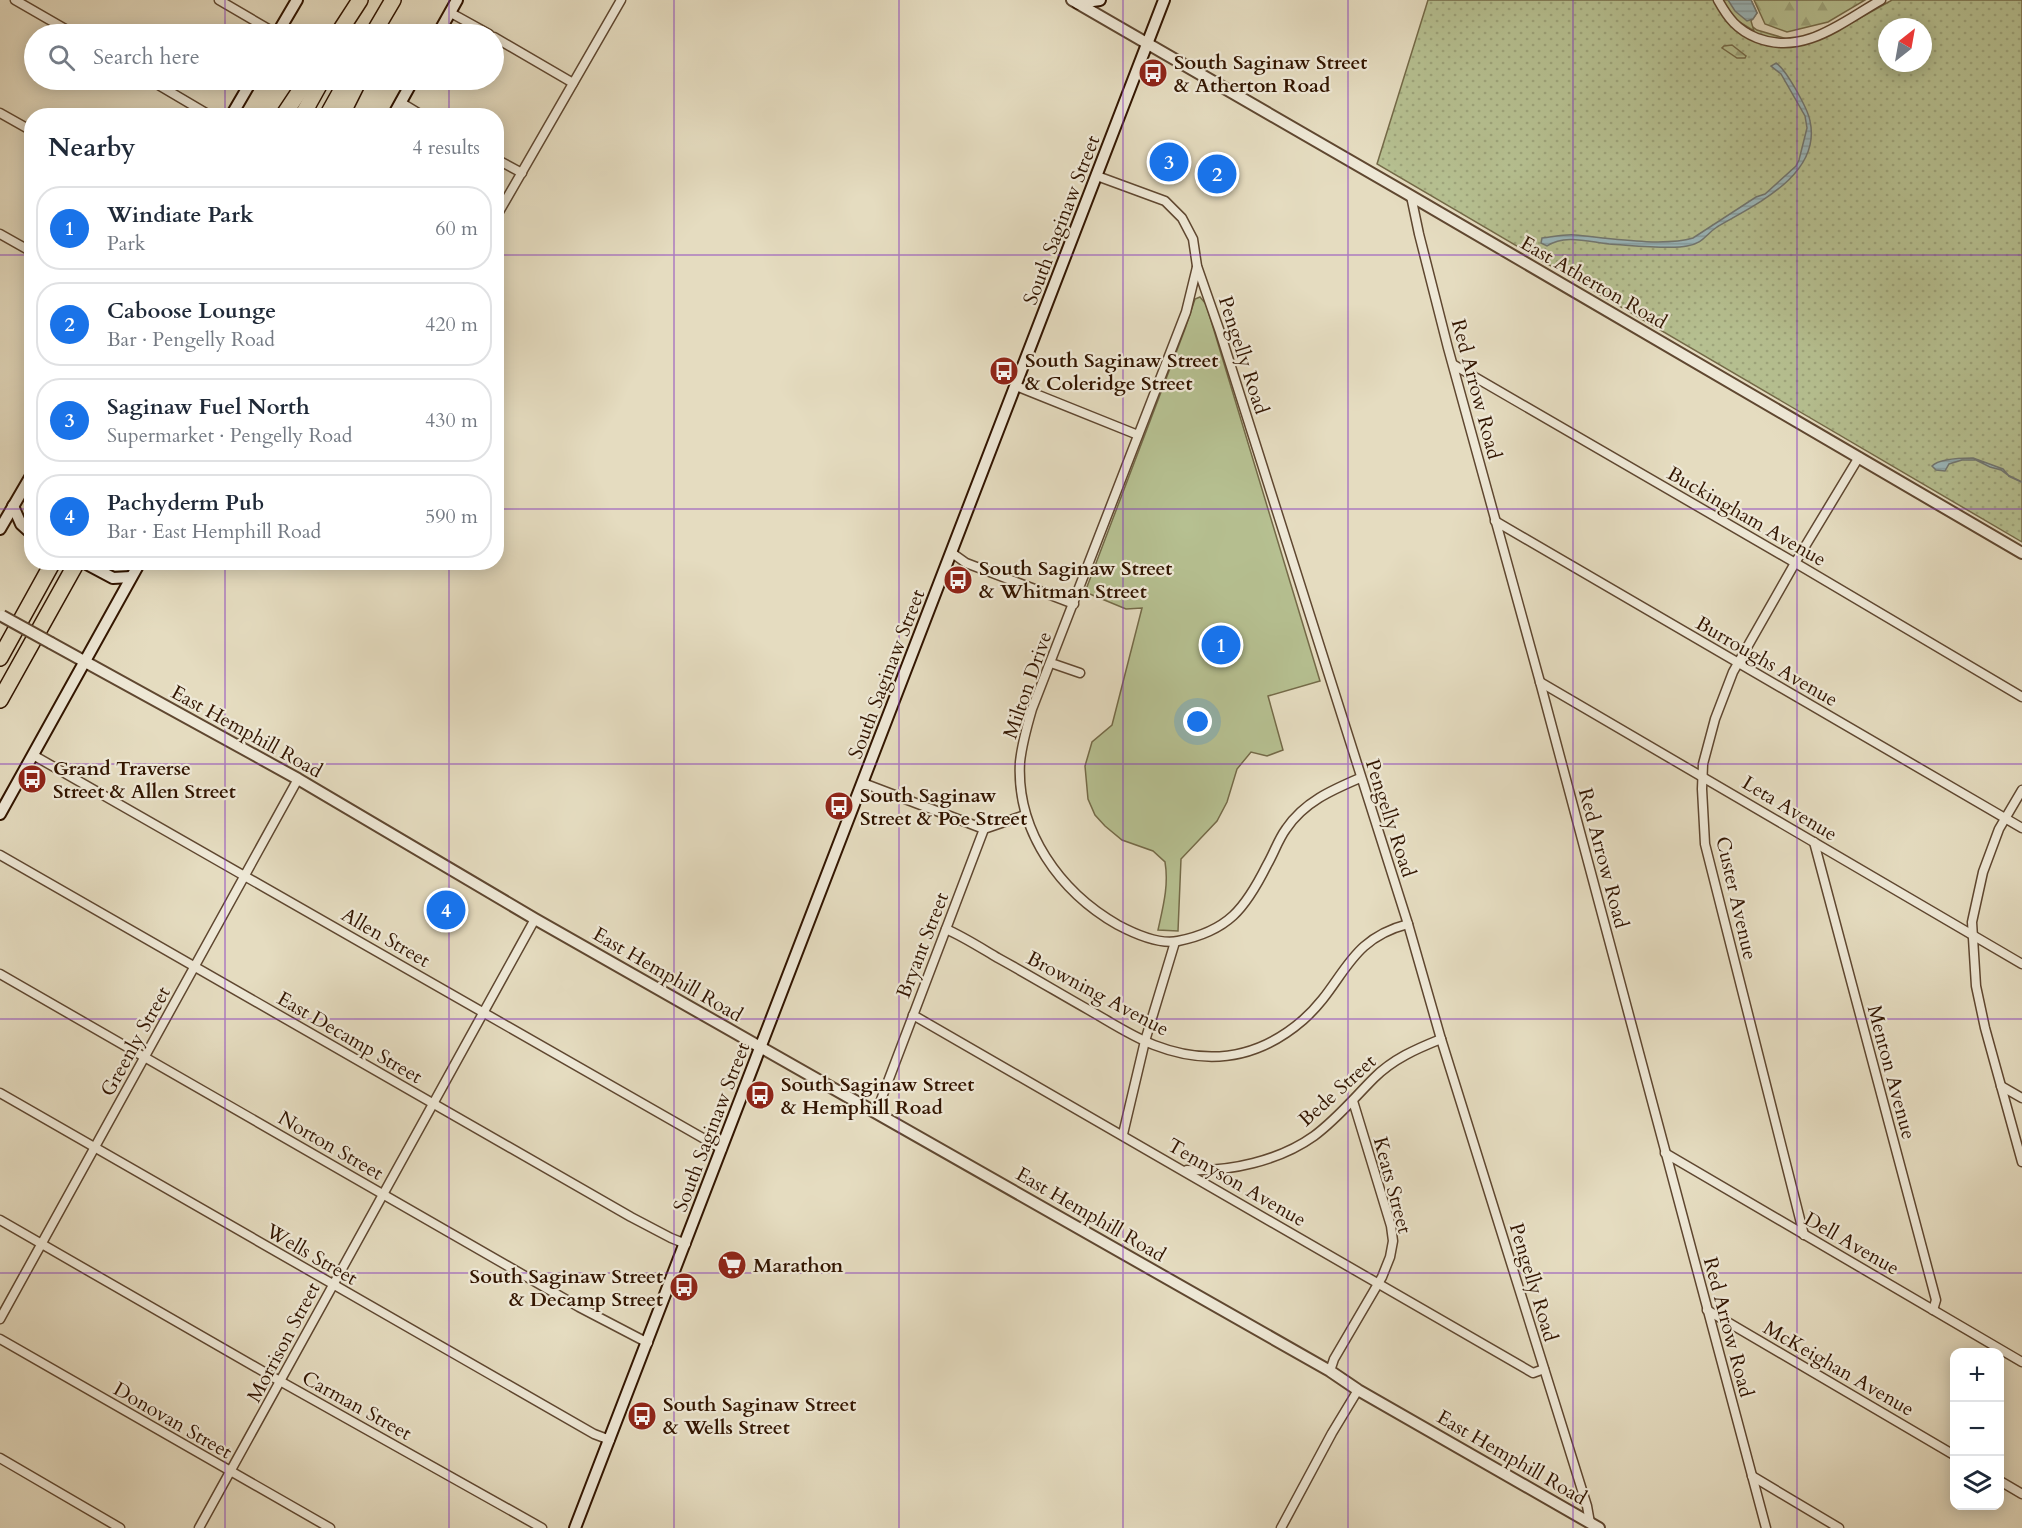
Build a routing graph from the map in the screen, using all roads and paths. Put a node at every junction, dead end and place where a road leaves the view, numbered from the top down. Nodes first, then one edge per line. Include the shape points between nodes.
1 (15, 0) edge
2 (219, 0) edge
3 (297, 0) edge
4 (360, 0) edge
5 (367, 0) edge
6 (393, 0) edge
7 (399, 0) edge
8 (458, 0) edge
9 (621, 0) edge
10 (1100, 0) edge
11 (1164, 0) edge
12 (1718, 0) edge
13 (1881, 0) edge
14 (1075, 2) edge
15 (451, 13) junction
16 (57, 24) edge
17 (260, 24) edge
18 (283, 24) edge
19 (344, 24) edge
20 (353, 24) edge
21 (379, 24) edge
22 (387, 24) edge
23 (444, 24) edge
24 (471, 24) edge
25 (504, 43) edge
26 (1148, 44) junction
27 (573, 83) junction
28 (167, 90) edge
29 (246, 90) edge
30 (300, 90) edge
31 (316, 90) edge
32 (341, 90) edge
33 (353, 90) edge
34 (407, 90) edge
35 (400, 102) junction
36 (197, 108) edge
37 (236, 108) edge
38 (288, 108) edge
39 (306, 108) edge
40 (331, 108) edge
41 (344, 108) edge
42 (397, 108) edge
43 (410, 108) edge
44 (0, 113) edge
45 (24, 126) edge
46 (504, 163) edge
47 (522, 173) junction
48 (1096, 176) junction
49 (1411, 196) junction
50 (504, 203) edge
51 (0, 234) edge
52 (24, 248) edge
53 (1197, 266) junction
54 (1454, 365) junction
55 (1016, 386) junction
56 (1138, 435) junction
57 (1859, 457) junction
58 (24, 487) edge
59 (13, 506) junction
60 (1495, 521) junction
61 (24, 527) edge
62 (0, 529) edge
63 (952, 553) junction
64 (2022, 553) edge
65 (1795, 563) junction
66 (49, 570) edge
67 (73, 570) edge
68 (96, 570) edge
69 (135, 570) edge
70 (131, 577) junction
71 (1074, 604) junction
72 (1, 615) edge
73 (0, 658) edge
74 (84, 662) junction
75 (1051, 663) junction
76 (1738, 664) junction
77 (1080, 673) dead end
78 (1540, 682) junction
79 (2022, 697) edge
80 (0, 700) edge
81 (33, 755) junction
82 (1702, 776) junction
83 (1360, 778) junction
84 (298, 780) junction
85 (863, 783) junction
86 (2022, 790) edge
87 (6, 792) edge
88 (0, 814) edge
89 (1025, 815) junction
90 (2006, 818) junction
91 (2022, 828) edge
92 (984, 829) junction
93 (1814, 842) junction
94 (0, 855) edge
95 (245, 875) junction
96 (536, 919) junction
97 (1408, 924) junction
98 (946, 929) junction
99 (1973, 935) junction
100 (1175, 942) junction
101 (2022, 964) edge
102 (195, 966) junction
103 (0, 974) edge
104 (484, 1013) junction
105 (913, 1015) junction
106 (1441, 1039) junction
107 (1145, 1041) junction
108 (760, 1048) junction
109 (145, 1056) junction
110 (2001, 1086) junction
111 (0, 1093) edge
112 (2022, 1098) edge
113 (1353, 1101) junction
114 (434, 1103) junction
115 (876, 1113) junction
116 (1123, 1134) junction
117 (95, 1148) junction
118 (722, 1149) junction
119 (1665, 1153) junction
120 (2022, 1162) edge
121 (1183, 1170) junction
122 (383, 1194) junction
123 (0, 1220) edge
124 (1804, 1234) junction
125 (42, 1243) junction
126 (686, 1244) junction
127 (1377, 1283) junction
128 (333, 1285) junction
129 (1707, 1310) junction
130 (1933, 1310) junction
131 (0, 1319) edge
132 (0, 1339) edge
133 (648, 1342) junction
134 (2022, 1362) edge
135 (1544, 1369) junction
136 (1330, 1371) junction
137 (281, 1381) junction
138 (1358, 1390) junction
139 (610, 1440) junction
140 (1950, 1453) edge
141 (0, 1458) edge
142 (230, 1472) junction
143 (1752, 1476) junction
144 (2004, 1483) edge
145 (2022, 1494) edge
146 (1594, 1526) edge
147 (120, 1528) edge
148 (199, 1528) edge
149 (330, 1528) edge
150 (542, 1528) edge
151 (575, 1528) edge
152 (1281, 1528) edge
153 (1766, 1528) edge
154 (1839, 1528) edge

1 - 16 street
2 - 17 street
3 - 18 street
4 - 19 highway
5 - 20 highway
6 - 21 highway
7 - 22 highway
8 - 15 street
9 - 27 street
10 - 14 street
11 - 26 street, South Saginaw Street
12 - 13 street via 1737,28 1782,44 1825,33
14 - 26 street, East Atherton Road
15 - 23 street
15 - 24 street
25 - 27 street
26 - 48 street, South Saginaw Street
26 - 49 street, East Atherton Road
27 - 47 street
28 - 36 street
29 - 37 street
30 - 38 highway
31 - 39 highway
32 - 40 highway
33 - 41 highway
34 - 35 street
35 - 42 street
35 - 43 street
44 - 45 street
46 - 47 street
47 - 50 street
48 - 53 street, Pengelly Road via 1165,201 1182,218 1193,239
48 - 55 street, South Saginaw Street
49 - 54 street, Red Arrow Road
49 - 57 street, East Atherton Road
51 - 52 street
53 - 56 street, Milton Drive via 1186,312
53 - 83 street, Pengelly Road
54 - 60 street, Red Arrow Road
54 - 65 street, Buckingham Avenue
55 - 56 street
55 - 63 street, South Saginaw Street
56 - 71 street, Milton Drive
57 - 64 street, East Atherton Road
57 - 65 street, Custer Avenue
58 - 59 street
59 - 61 street
59 - 62 street
60 - 76 street, Burroughs Avenue
60 - 78 street, Red Arrow Road
63 - 71 street via 966,563
63 - 85 street, South Saginaw Street
65 - 76 street, Custer Avenue
65 - 79 street, Buckingham Avenue
66 - 73 highway
67 - 80 highway
68 - 70 street via 117,579
69 - 70 street
70 - 74 street
71 - 75 street, Milton Drive
72 - 74 street, East Hemphill Road, bridge
74 - 81 street
74 - 84 street, East Hemphill Road
75 - 77 street
75 - 89 street, Milton Drive via 1023,737 1020,783
76 - 82 street, Custer Avenue via 1715,719
76 - 90 street, Burroughs Avenue
78 - 82 street, Leta Avenue
78 - 119 street, Red Arrow Road
81 - 87 street
81 - 95 street, Allen Street
82 - 93 street, Leta Avenue
82 - 124 street, Custer Avenue via 1705,844
83 - 97 street, Pengelly Road
83 - 100 street, Milton Drive via 1304,808 1287,828 1245,904 1225,924
84 - 95 street, Greenly Street
84 - 96 street, East Hemphill Road
85 - 92 street
85 - 108 street, South Saginaw Street
86 - 90 street
87 - 88 street
89 - 92 street
89 - 100 street, Milton Drive via 1038,845 1072,892 1127,930
90 - 91 street, Burroughs Avenue
90 - 99 street via 1983,872 1972,922
92 - 98 street, Bryant Street
93 - 99 street, Leta Avenue
93 - 130 street, Menton Avenue via 1936,1300
94 - 102 street, East Decamp Street
95 - 102 street, Greenly Street
95 - 104 street, Allen Street
96 - 104 street, Morrison Street
96 - 108 street, East Hemphill Road
97 - 106 street, Pengelly Road
97 - 107 street, Browning Avenue via 1371,939 1355,953 1321,1002 1303,1020 1263,1046 1220,1057 1193,1056
98 - 105 street, Bryant Street
98 - 107 street, Browning Avenue
99 - 101 street, Leta Avenue
99 - 110 street via 1976,987
100 - 107 street
102 - 109 street, Greenly Street
102 - 114 street, East Decamp Street
103 - 109 street, Norton Street
104 - 114 street, Morrison Street
104 - 118 street, Allen Street
105 - 115 street, Bryant Street
105 - 116 street, Tennyson Avenue
106 - 113 street, Bede Street via 1392,1063
106 - 135 street, Pengelly Road
107 - 116 street
108 - 115 street, East Hemphill Road
108 - 118 street, South Saginaw Street
109 - 117 street, Greenly Street
109 - 122 street, Norton Street
110 - 112 street
110 - 120 street
111 - 117 street, Wells Street
113 - 121 street, Bede Street via 1313,1137 1280,1154 1211,1171
113 - 127 street, Keats Street via 1393,1241
114 - 122 street, Morrison Street
114 - 126 street, East Decamp Street
115 - 136 street, East Hemphill Road
116 - 121 street, Tennyson Avenue
117 - 125 street, Greenly Street
117 - 128 street, Wells Street
118 - 126 street, South Saginaw Street
119 - 124 street, Dell Avenue
119 - 129 street, Red Arrow Road
121 - 127 street, Tennyson Avenue
122 - 128 street, Morrison Street
122 - 133 street, Norton Street via 579,1307
123 - 125 street, Carman Street
124 - 130 street, Dell Avenue
125 - 131 street, Greenly Street
125 - 137 street, Carman Street
126 - 133 street, South Saginaw Street
127 - 135 street, Tennyson Avenue via 1533,1373
127 - 136 street, Keats Street
128 - 137 street, Morrison Street
128 - 139 street, Wells Street
129 - 140 street, McKeighan Avenue
129 - 143 street, Red Arrow Road
130 - 134 street, Dell Avenue
132 - 142 street, Donovan Street
133 - 139 street, South Saginaw Street
135 - 146 street, Pengelly Road
136 - 138 street, East Hemphill Road
137 - 142 street, Morrison Street
137 - 150 street, Carman Street
138 - 146 street, East Hemphill Road
138 - 152 street
139 - 151 street, South Saginaw Street
141 - 147 street
142 - 148 street, Morrison Street
142 - 149 street, Donovan Street
143 - 153 street, Red Arrow Road
143 - 154 street
144 - 145 street

